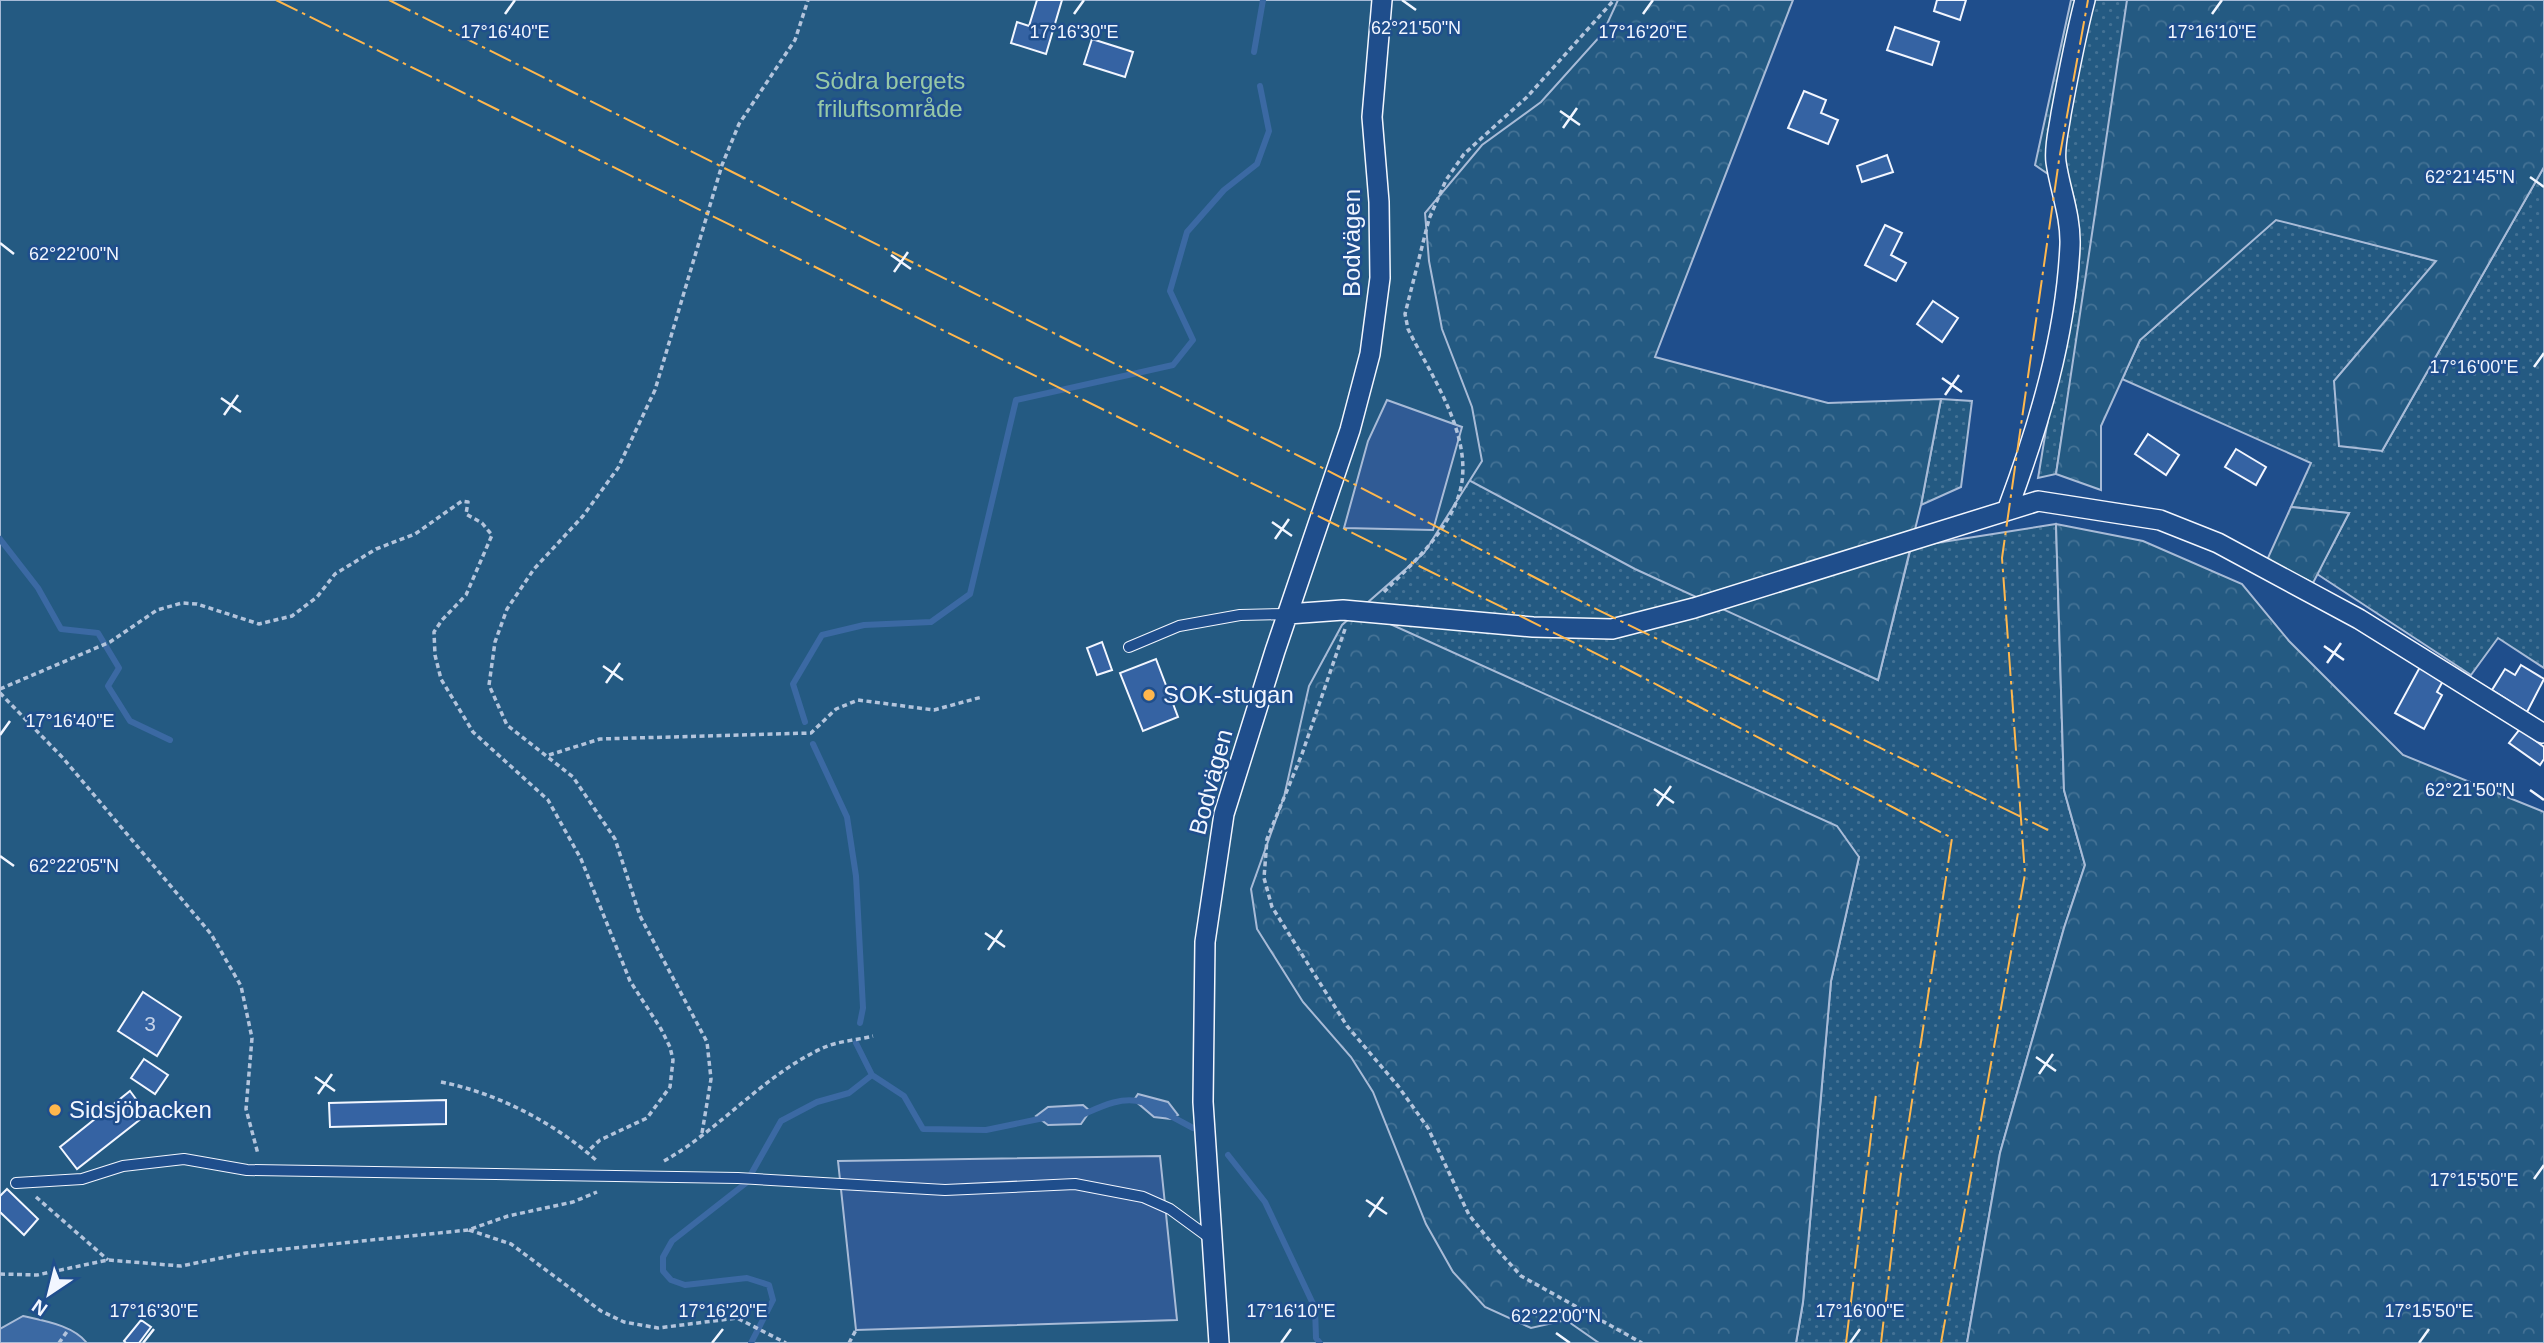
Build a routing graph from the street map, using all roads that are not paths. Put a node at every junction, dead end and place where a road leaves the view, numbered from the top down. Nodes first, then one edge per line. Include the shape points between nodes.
1 (1382, 0) edge
2 (2085, 0) edge
3 (2008, 508) junction
4 (1288, 614) junction
5 (1129, 647) dead end
6 (2542, 733) dead end
7 (16, 1183) road end
8 (1211, 1240) junction
9 (1219, 1343) edge

1 - 4 street, Bodvägen via 1372,117 1379,202 1376,316 1366,376
2 - 3 street via 2057,141 2056,161 2070,243 2063,309 2046,392
3 - 4 street via 1694,608 1612,629 1352,611
3 - 6 street via 2038,501 2131,515 2160,520 2218,543 2360,619
4 - 5 lane via 1240,615 1179,626
4 - 8 street, Bodvägen via 1243,749 1214,865 1202,980
7 - 8 lane via 82,1179 123,1166 184,1159 269,1170 738,1178 945,1190 1075,1184 1143,1197 1170,1209
8 - 9 street, Bodvägen

